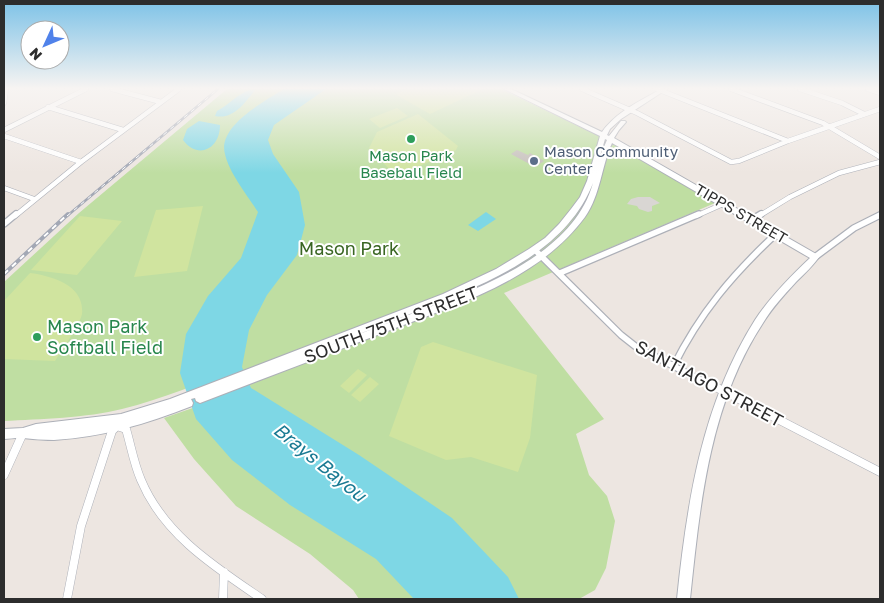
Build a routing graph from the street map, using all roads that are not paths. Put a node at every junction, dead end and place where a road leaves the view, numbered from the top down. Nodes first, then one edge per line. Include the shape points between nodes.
1 (30, 117) edge
2 (80, 117) edge
3 (141, 117) edge
4 (566, 117) edge
5 (628, 117) edge
6 (644, 117) edge
7 (730, 117) edge
8 (806, 117) edge
9 (855, 117) edge
10 (829, 126) junction
11 (4, 130) edge
12 (124, 130) junction
13 (4, 136) edge
14 (607, 137) junction
15 (788, 141) junction
16 (880, 156) edge
17 (81, 162) junction
18 (880, 162) edge
19 (4, 188) edge
20 (583, 197) junction
21 (34, 199) junction
22 (591, 200) junction
23 (722, 204) junction
24 (880, 215) edge
25 (751, 220) junction
26 (4, 224) edge
27 (776, 234) junction
28 (538, 253) junction
29 (815, 257) junction
30 (560, 273) junction
31 (673, 367) junction
32 (725, 392) junction
33 (170, 406) junction
34 (117, 426) junction
35 (23, 433) junction
36 (4, 434) edge
37 (880, 472) edge
38 (4, 475) edge
39 (224, 572) junction
40 (67, 599) edge
41 (223, 599) edge
42 (262, 599) edge
43 (684, 599) edge

1 - 11 street
2 - 12 street
3 - 12 street
4 - 14 main road, TIPPS STREET
5 - 14 main road, SOUTH 75TH STREET
6 - 15 street via 723,159 735,162
7 - 15 street
8 - 10 street
9 - 10 street
10 - 15 street
10 - 16 street
12 - 17 street
13 - 17 street
14 - 20 main road, SOUTH 75TH STREET via 600,141 594,172
14 - 22 main road, SOUTH 75TH STREET
14 - 23 main road, TIPPS STREET
17 - 21 street
18 - 25 street via 840,173
19 - 21 street
20 - 22 main road
20 - 28 main road, SOUTH 75TH STREET via 560,230
21 - 26 street
22 - 28 main road, SOUTH 75TH STREET via 567,233
23 - 25 main road, TIPPS STREET
23 - 30 street
24 - 29 street via 854,228
25 - 27 main road, TIPPS STREET
27 - 29 main road, TIPPS STREET
27 - 31 street via 740,267 711,301
28 - 30 street, SANTIAGO STREET
28 - 33 main road, SOUTH 75TH STREET via 493,285
29 - 32 street via 787,286 758,324
30 - 31 street, SANTIAGO STREET via 627,340
31 - 32 street, SANTIAGO STREET
32 - 37 street, SANTIAGO STREET
32 - 43 street via 700,470 688,546
33 - 34 street, SOUTH 75TH STREET
33 - 35 main road, SOUTH 75TH STREET via 121,419
34 - 35 street, SOUTH 75TH STREET via 28,436
34 - 39 street via 126,429 141,480 160,514 183,541
34 - 40 street via 112,431 81,526
35 - 36 street, SOUTH 75TH STREET
35 - 38 street
39 - 41 street
39 - 42 street

